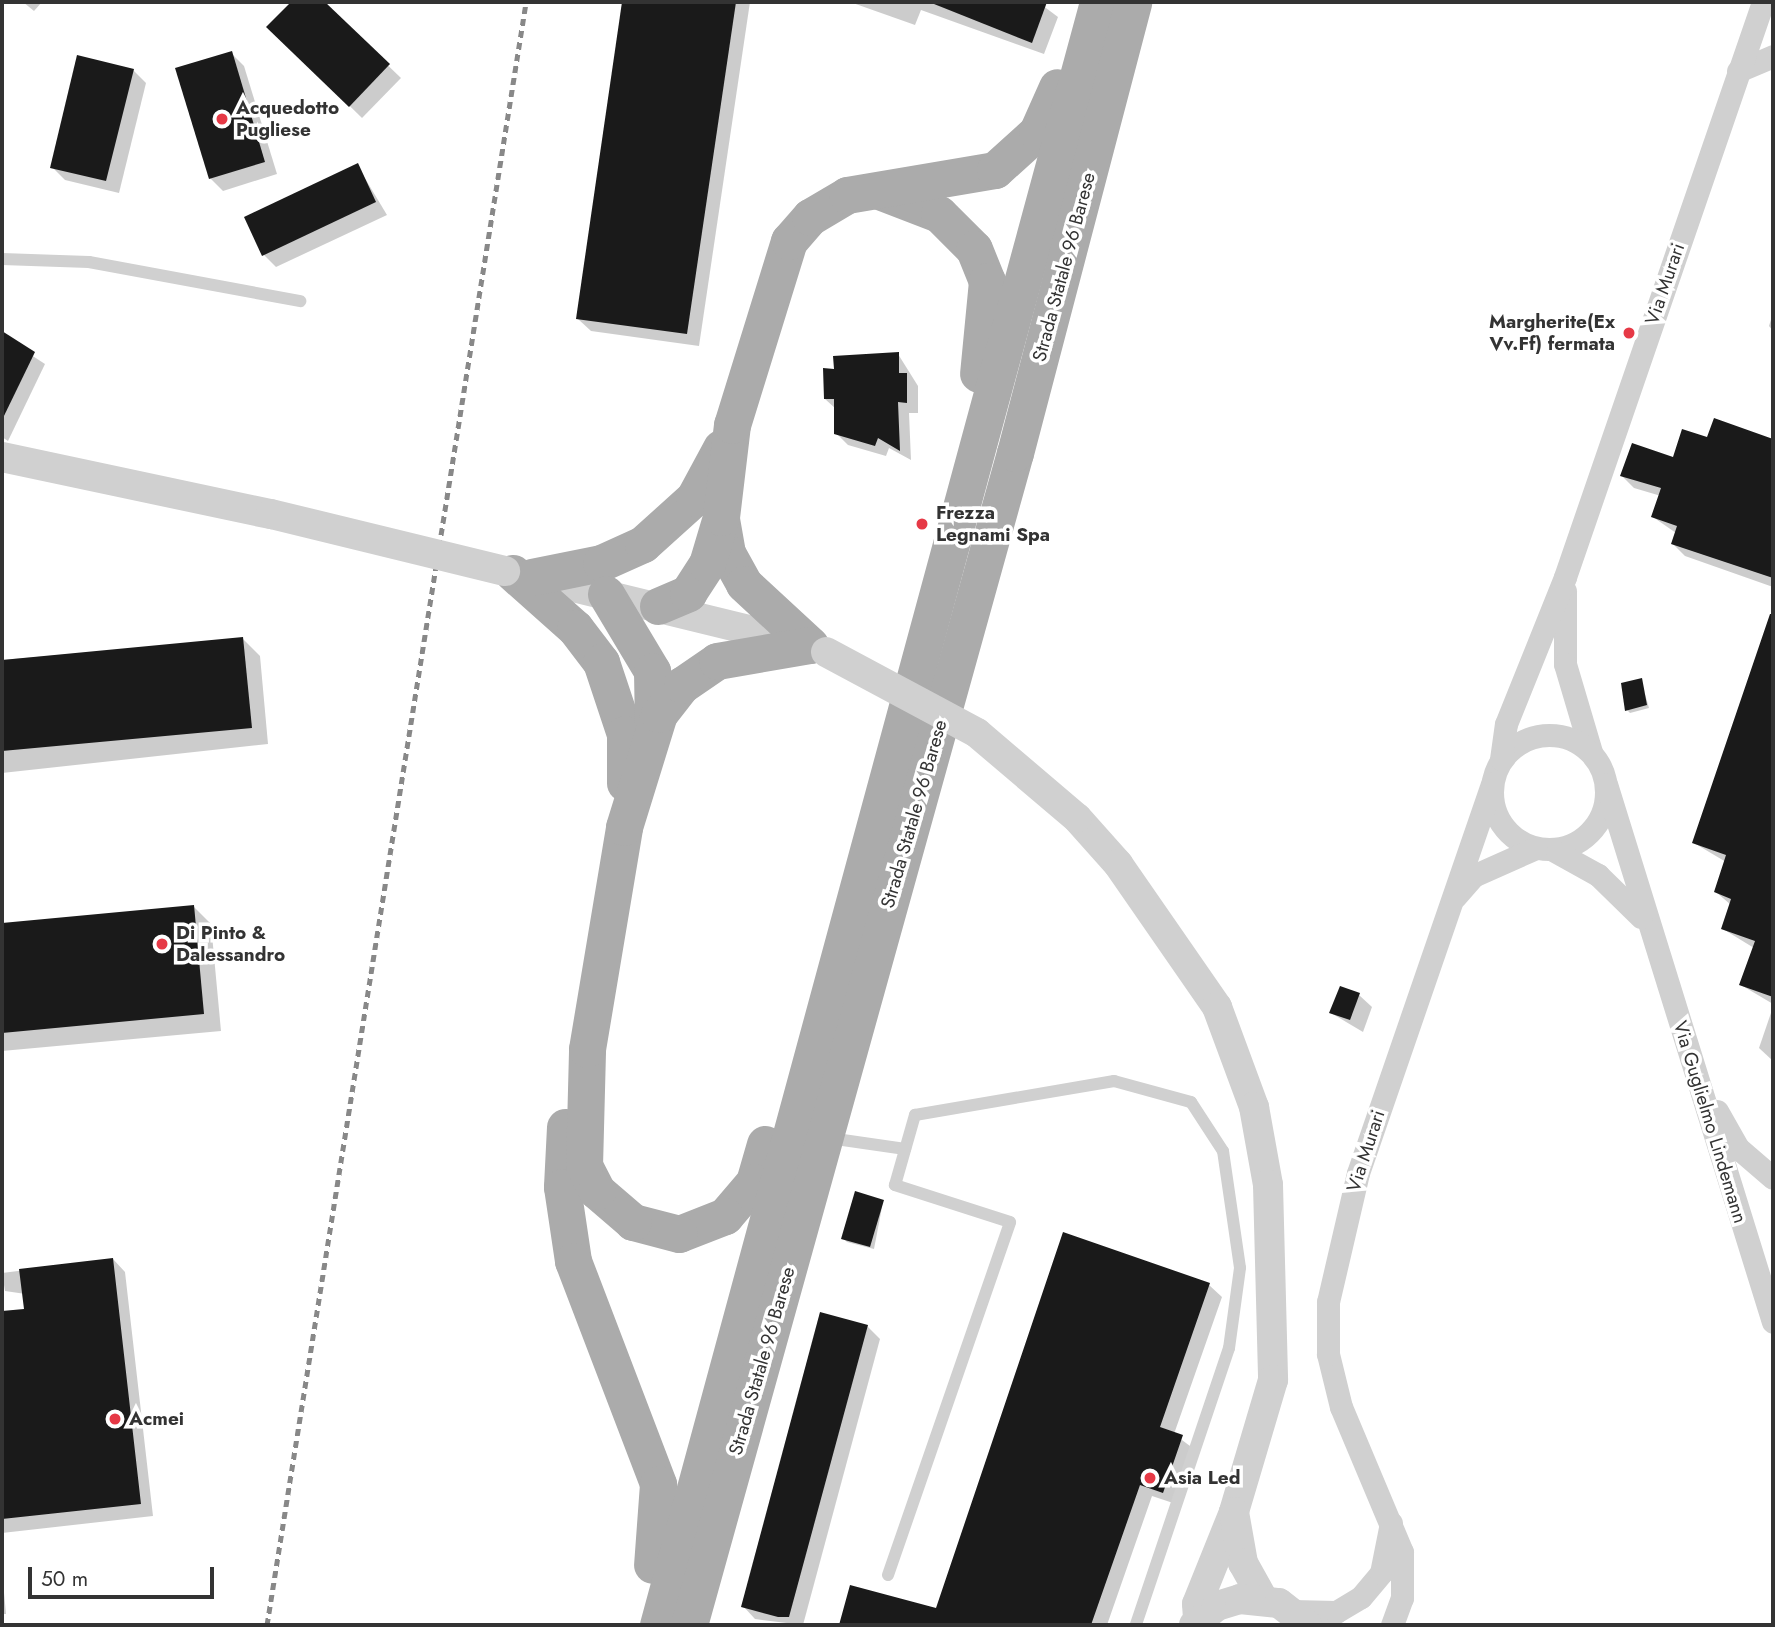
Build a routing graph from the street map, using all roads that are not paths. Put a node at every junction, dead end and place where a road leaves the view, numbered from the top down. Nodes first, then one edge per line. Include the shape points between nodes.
1 (1081, 2) edge
2 (1098, 2) edge
3 (1133, 2) edge
4 (1763, 2) edge
5 (1773, 56) edge
6 (1738, 71) junction
7 (874, 190) junction
8 (2, 259) edge
9 (300, 301) dead end
10 (732, 425) junction
11 (2, 457) edge
12 (721, 517) junction
13 (517, 574) junction
14 (1565, 577) junction
15 (606, 594) junction
16 (658, 606) junction
17 (818, 648) junction
18 (922, 655) junction
19 (652, 730) junction
20 (1593, 754) junction
21 (1501, 759) junction
22 (1492, 783) junction
23 (1606, 784) junction
24 (624, 827) junction
25 (1544, 849) junction
26 (1453, 899) junction
27 (852, 907) junction
28 (1646, 922) junction
29 (587, 1049) junction
30 (1697, 1074) junction
31 (824, 1138) junction
32 (905, 1149) junction
33 (1773, 1178) edge
34 (1773, 1322) edge
35 (1234, 1512) junction
36 (1391, 1522) junction
37 (888, 1575) dead end
38 (1263, 1599) junction
39 (1300, 1618) edge
40 (1196, 1622) edge
41 (636, 1625) edge
42 (657, 1625) edge
43 (689, 1625) edge
44 (1136, 1625) edge
45 (1392, 1625) edge

1 - 7 main road via 1046,120 1011,160 963,180
2 - 18 main road, Strada Statale 96 Barese
3 - 31 main road, Strada Statale 96 Barese via 1015,453
4 - 6 street, Via Murari
5 - 6 street
6 - 14 street, Via Murari
7 - 10 main road via 834,201 789,241
7 - 18 main road via 925,207 953,224 974,249 987,281 979,369 943,500
8 - 9 lane via 89,262
10 - 12 main road
10 - 13 main road via 694,498 662,530 601,563
11 - 13 street, bridge via 271,514
12 - 16 main road via 698,580 678,601
12 - 17 main road via 727,553 744,584
13 - 15 street
13 - 24 main road via 575,628 611,684 625,734
14 - 20 street, Via Murari via 1565,664
14 - 21 street, Via Murari via 1506,724
15 - 16 street
15 - 19 main road via 652,671
16 - 17 street
17 - 19 main road via 716,661 682,685
17 - 35 street, bridge via 978,733 1077,818 1118,864 1217,1007 1254,1107 1273,1260 1272,1380
18 - 27 main road, Strada Statale 96 Barese
19 - 24 main road
20 - 21 street via 1576,741 1543,734
20 - 23 street, Via Murari
21 - 22 street, Via Murari
22 - 25 street via 1503,827
22 - 26 street, Via Murari
23 - 25 street via 1595,825
23 - 28 street, Via Murari
24 - 29 main road
25 - 26 street via 1473,876
25 - 28 street via 1598,875
26 - 36 street, Via Murari via 1358,1173 1330,1289 1328,1354 1340,1407
27 - 29 main road via 799,1023 754,1182 736,1207 709,1225 679,1234 648,1228 619,1213 597,1191 581,1147
27 - 42 main road, Strada Statale 96 Barese
28 - 30 street, Via Guglielmo Lindemann
29 - 41 main road via 566,1120 562,1187 583,1298 639,1422 658,1485 660,1527
30 - 33 street via 1738,1148
30 - 34 street, Via Guglielmo Lindemann
31 - 32 lane
31 - 43 main road, Strada Statale 96 Barese
32 - 37 lane via 895,1185 1010,1222
32 - 44 lane via 915,1115 1114,1081 1191,1102 1223,1151 1240,1268 1228,1348
35 - 38 street via 1243,1563
35 - 40 street via 1197,1604
36 - 39 street via 1381,1573 1361,1597 1336,1612
36 - 45 street, Via Murari via 1405,1573
38 - 39 street
38 - 40 street via 1217,1606

